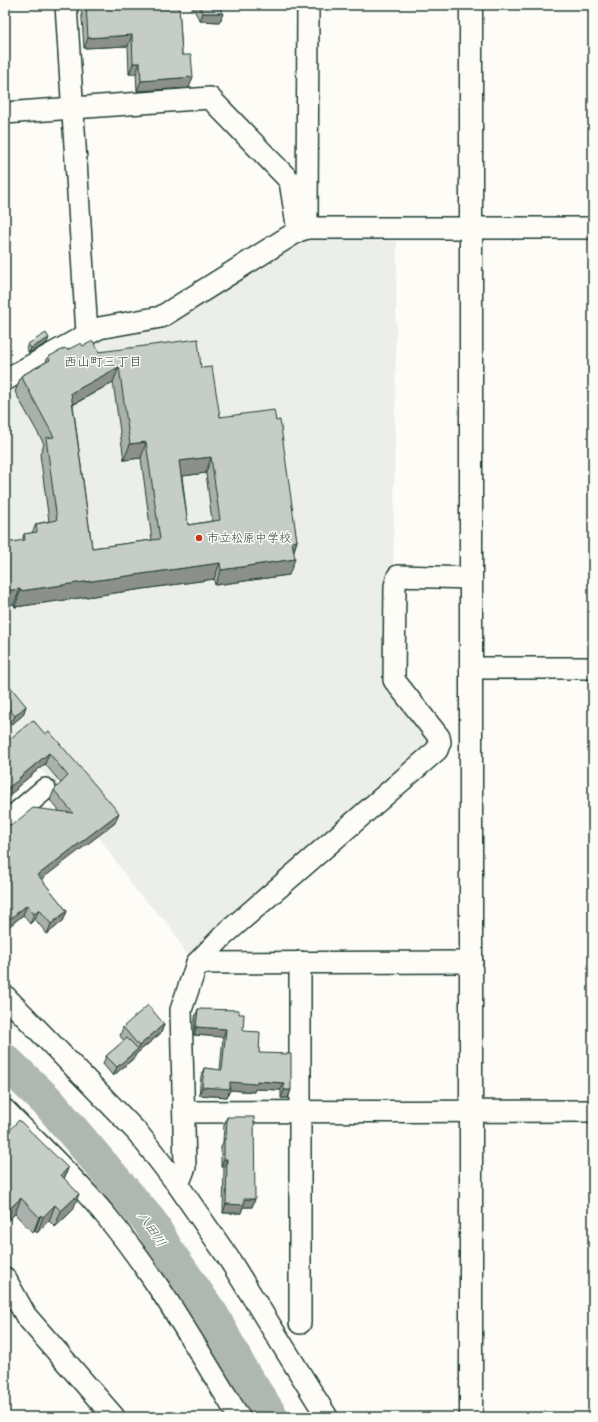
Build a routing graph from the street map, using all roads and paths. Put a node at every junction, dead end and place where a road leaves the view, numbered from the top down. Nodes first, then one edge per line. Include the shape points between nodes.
1 (66, 5) edge
2 (308, 5) edge
3 (471, 5) edge
4 (72, 110) junction
5 (5, 113) edge
6 (470, 228) junction
7 (593, 228) edge
8 (302, 230) junction
9 (87, 333) junction
10 (5, 380) edge
11 (471, 578) junction
12 (472, 668) junction
13 (593, 668) edge
14 (45, 789) dead end
15 (5, 823) edge
16 (197, 962) junction
17 (300, 962) junction
18 (472, 962) junction
19 (5, 996) edge
20 (5, 1110) edge
21 (472, 1111) junction
22 (593, 1111) edge
23 (184, 1112) junction
24 (300, 1112) junction
25 (178, 1185) junction
26 (5, 1278) edge
27 (300, 1323) dead end
28 (114, 1417) edge
29 (239, 1417) edge
30 (327, 1417) edge
31 (471, 1417) edge

1 - 4 street
2 - 8 street
3 - 6 street
4 - 5 street
4 - 8 street via 210,98 290,181
4 - 9 street
6 - 7 street
6 - 8 street
6 - 11 street
8 - 9 street via 161,317 99,328
9 - 10 street
11 - 12 street
11 - 16 street via 398,576 395,586 394,680 439,737 437,750 224,935
12 - 13 street
12 - 18 street
14 - 15 street
16 - 17 street
16 - 23 street via 181,1010
17 - 18 street
17 - 24 street
18 - 21 street
19 - 25 street via 138,1133
20 - 29 street via 108,1218 161,1291
21 - 22 street
21 - 24 street
21 - 31 street
23 - 24 street
23 - 25 street via 185,1168
24 - 27 street
25 - 30 street via 229,1259
26 - 28 street via 26,1316

